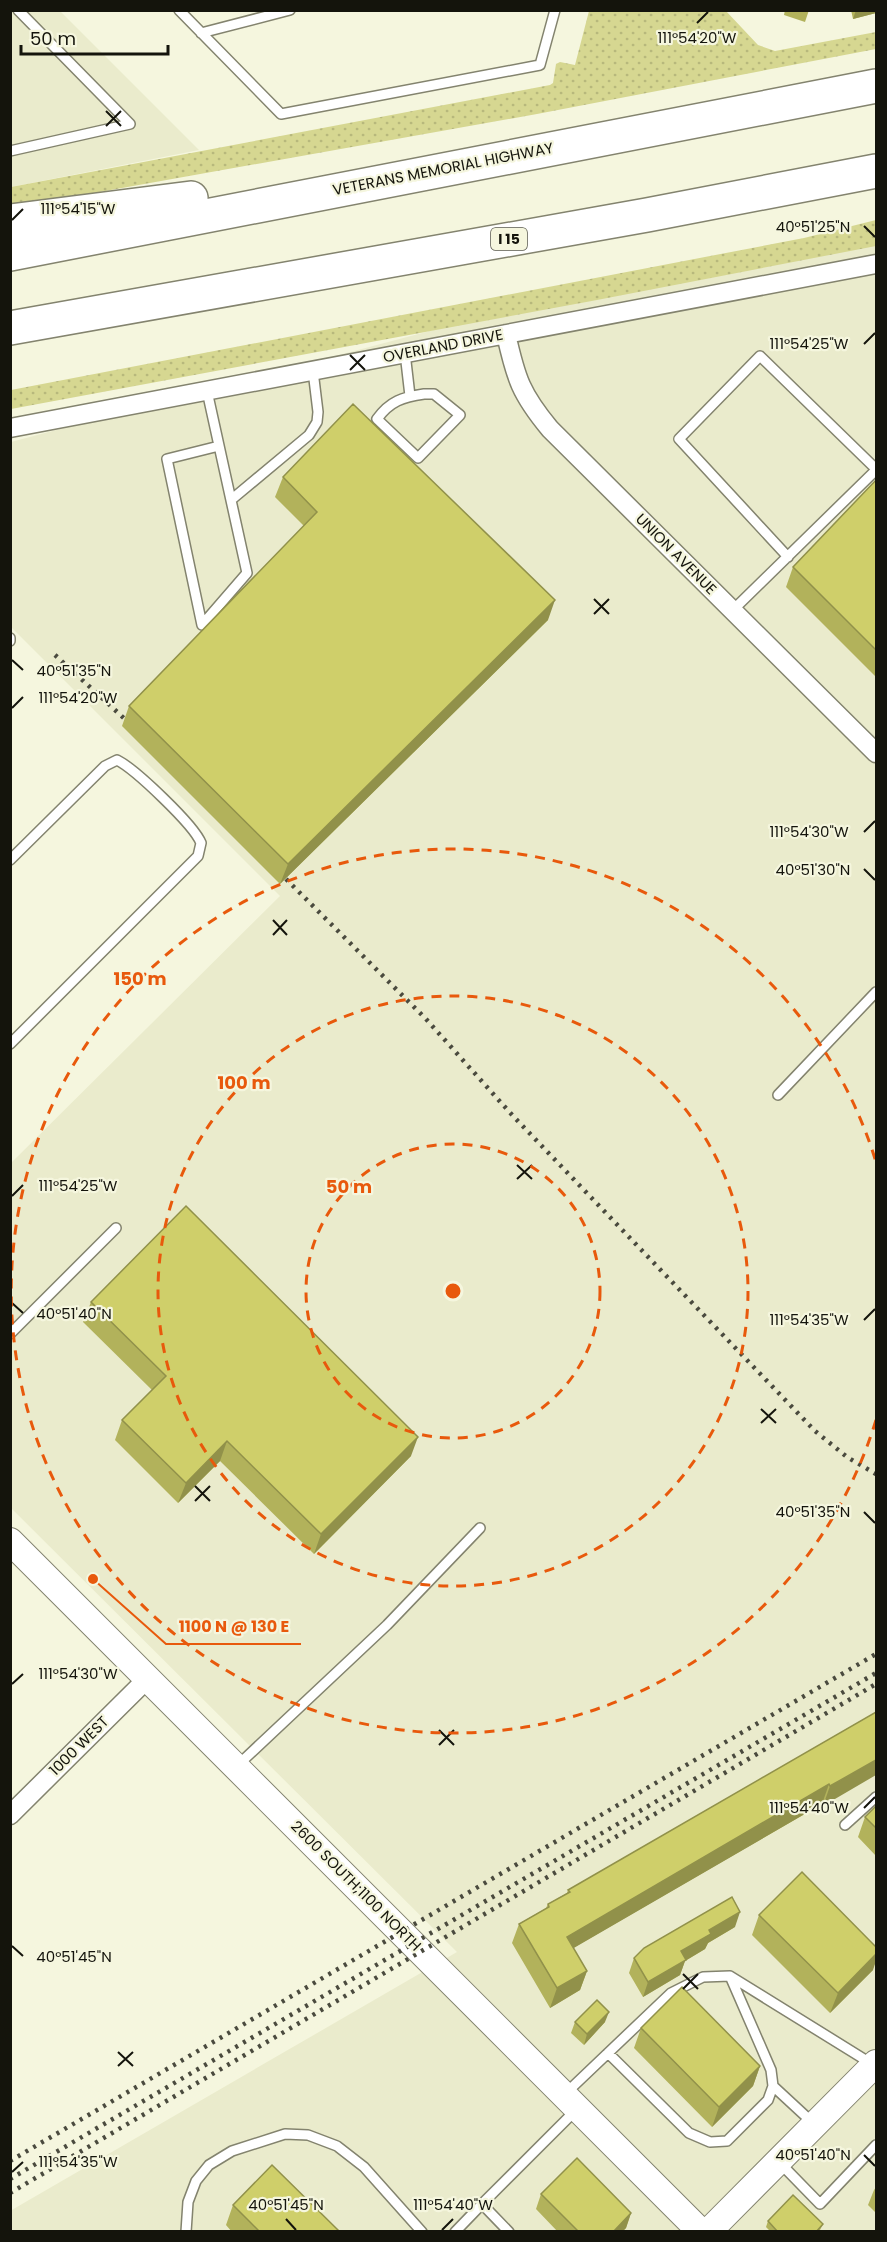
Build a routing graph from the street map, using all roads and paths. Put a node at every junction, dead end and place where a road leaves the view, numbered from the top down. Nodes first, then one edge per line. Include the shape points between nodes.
1 (18, 10) edge
2 (178, 10) edge
3 (290, 10) edge
4 (555, 10) edge
5 (201, 33) junction
6 (876, 86) edge
7 (10, 151) edge
8 (466, 164) junction
9 (876, 171) edge
10 (10, 221) edge
11 (10, 254) edge
12 (876, 264) edge
13 (142, 305) junction
14 (10, 328) edge
15 (506, 334) junction
16 (10, 348) edge
17 (405, 353) junction
18 (313, 371) junction
19 (207, 391) junction
20 (410, 396) junction
21 (10, 429) edge
22 (219, 446) junction
23 (876, 470) edge
24 (231, 500) junction
25 (788, 557) junction
26 (733, 610) junction
27 (876, 753) edge
28 (10, 860) edge
29 (876, 992) edge
30 (10, 1044) edge
31 (778, 1095) dead end
32 (116, 1228) dead end
33 (10, 1334) edge
34 (480, 1528) dead end
35 (10, 1540) edge
36 (148, 1678) junction
37 (236, 1766) junction
38 (876, 1797) edge
39 (10, 1815) edge
40 (845, 1824) dead end
41 (730, 1976) junction
42 (608, 2053) junction
43 (875, 2064) edge
44 (773, 2086) junction
45 (571, 2102) junction
46 (815, 2125) junction
47 (876, 2145) edge
48 (778, 2162) junction
49 (482, 2204) junction
50 (186, 2232) edge
51 (422, 2232) edge
52 (455, 2232) edge
53 (509, 2232) edge
54 (700, 2232) edge
55 (708, 2232) edge

1 - 7 lane via 130,124
2 - 5 lane
3 - 5 lane
4 - 5 lane via 540,65 281,114
6 - 8 highway, VETERANS MEMORIAL HIGHWAY
8 - 10 highway
8 - 11 highway, VETERANS MEMORIAL HIGHWAY
9 - 13 highway, I 15
12 - 15 street, OVERLAND DRIVE
13 - 14 highway, I 15
13 - 16 highway
15 - 17 street, OVERLAND DRIVE
15 - 26 street, UNION AVENUE via 514,370 534,410
17 - 18 street, OVERLAND DRIVE
17 - 20 lane
18 - 19 street, OVERLAND DRIVE
18 - 24 lane via 318,412 309,435
19 - 21 street, OVERLAND DRIVE
19 - 22 lane
20 - 20 lane via 391,403 377,419 418,458 460,416 434,394
22 - 24 lane
22 - 24 lane via 167,459 202,625 248,573
23 - 25 lane
23 - 25 lane via 760,356 679,439
25 - 26 lane
26 - 27 street, UNION AVENUE
28 - 30 lane via 105,766 117,760 194,830 201,843 201,850 190,864
29 - 31 lane
32 - 33 lane
34 - 37 lane via 387,1625
35 - 36 main road, 2600 SOUTH;1100 NORTH
36 - 37 main road, 2600 SOUTH;1100 NORTH
36 - 39 street, 1000 WEST
37 - 45 main road, 2600 SOUTH;1100 NORTH
38 - 40 lane
41 - 42 lane via 703,1977 671,1993
41 - 43 lane
41 - 44 lane via 771,2070
42 - 44 lane via 689,2133 710,2142 727,2141 768,2100
42 - 45 lane
43 - 46 main road
44 - 46 lane
45 - 49 lane
45 - 54 main road, 2600 SOUTH;1100 NORTH
46 - 48 main road
47 - 48 lane via 820,2204
48 - 55 main road
49 - 52 lane
49 - 53 lane
50 - 51 lane via 188,2202 196,2181 209,2165 232,2151 285,2134 308,2135 337,2146 364,2167

